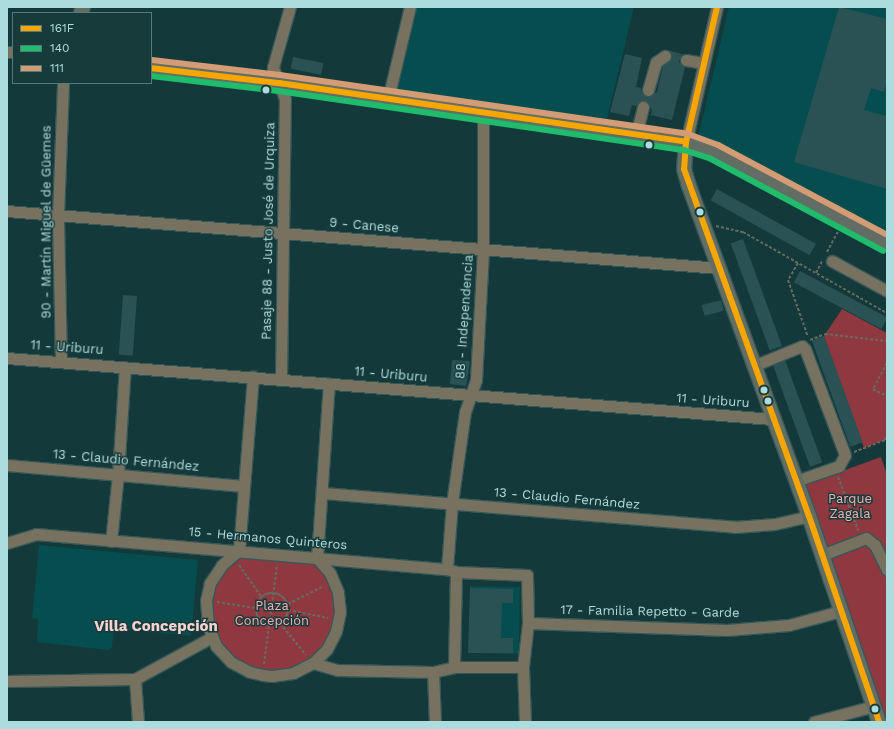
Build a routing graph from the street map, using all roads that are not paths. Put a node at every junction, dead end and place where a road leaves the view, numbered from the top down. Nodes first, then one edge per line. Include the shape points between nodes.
1 (290, 7) edge
2 (410, 7) edge
3 (717, 7) edge
4 (665, 56) dead end
5 (686, 60) tunnel mouth
6 (703, 63) junction
7 (152, 68) edge
8 (279, 83) junction
9 (63, 84) edge
10 (648, 90) tunnel mouth
11 (388, 99) junction
12 (643, 107) tunnel mouth
13 (483, 112) junction
14 (636, 135) junction
15 (686, 142) junction
16 (7, 211) edge
17 (58, 215) junction
18 (281, 233) junction
19 (887, 244) edge
20 (483, 250) junction
21 (827, 258) road end
22 (718, 268) junction
23 (887, 291) edge
24 (7, 358) edge
25 (61, 362) junction
26 (753, 366) junction
27 (125, 367) junction
28 (253, 377) junction
29 (281, 379) junction
30 (329, 383) junction
31 (470, 396) junction
32 (772, 419) junction
33 (7, 465) edge
34 (118, 474) junction
35 (796, 481) junction
36 (243, 486) junction
37 (323, 493) junction
38 (452, 503) junction
39 (809, 516) junction
40 (111, 541) junction
41 (7, 544) edge
42 (235, 553) junction
43 (822, 555) junction
44 (317, 558) junction
45 (451, 570) junction
46 (887, 570) edge
47 (841, 611) junction
48 (528, 623) junction
49 (212, 637) junction
50 (313, 663) junction
51 (454, 667) junction
52 (523, 667) junction
53 (433, 672) junction
54 (135, 679) junction
55 (7, 681) edge
56 (874, 706) junction
57 (138, 722) edge
58 (435, 722) edge
59 (525, 722) edge
60 (814, 722) edge
61 (879, 722) edge

1 - 8 street, Pasaje 88 - Justo José de Urquiza via 273,66
2 - 11 street
3 - 6 street
4 - 10 street via 656,62
5 - 6 street
6 - 15 street
7 - 8 main road
8 - 11 main road
8 - 18 street, Pasaje 88 - Justo José de Urquiza via 285,99
9 - 17 street, 90 - Martín Miguel de Güemes
11 - 13 main road
12 - 14 street
13 - 14 main road
13 - 20 street, 88 - Independencia
14 - 15 main road
15 - 19 main road via 714,152
15 - 22 main road via 684,169
16 - 17 street, 9 - Canese
17 - 18 street, 9 - Canese
17 - 25 street, 90 - Martín Miguel de Güemes
18 - 20 street, 9 - Canese
18 - 29 street, Pasaje 88 - Justo José de Urquiza
20 - 22 street, 9 - Canese
20 - 31 street, 88 - Independencia via 476,380
21 - 23 street
22 - 26 main road
24 - 25 street, 11 - Uriburu
25 - 27 street, 11 - Uriburu
26 - 32 main road
26 - 35 street via 802,346 845,455 843,462 835,467
27 - 28 street, 11 - Uriburu
27 - 34 street
28 - 29 street, 11 - Uriburu
28 - 36 street
29 - 30 street, 11 - Uriburu
30 - 31 street, 11 - Uriburu
30 - 37 street
31 - 32 street, 11 - Uriburu
31 - 38 street, 88 - Independencia via 465,412
32 - 35 main road
33 - 34 street, 13 - Claudio Fernández
34 - 36 street, 13 - Claudio Fernández
34 - 40 street
35 - 39 main road
36 - 42 street
37 - 38 street, 13 - Claudio Fernández
37 - 44 street
38 - 39 street, 13 - Claudio Fernández via 735,527 775,524
38 - 45 street, 88 - Independencia
39 - 43 main road
40 - 41 street, 15 - Hermanos Quinteros via 36,534
40 - 42 street, 15 - Hermanos Quinteros
42 - 44 street, 15 - Hermanos Quinteros
42 - 49 street via 222,565 210,583 206,601 208,626
43 - 46 street via 862,539 870,540
43 - 47 main road
44 - 45 street, 15 - Hermanos Quinteros
44 - 50 street via 338,592 338,620 336,631 327,649
45 - 48 street, 15 - Hermanos Quinteros via 527,575
45 - 51 street, 88 - Independencia
47 - 48 street, 17 - Familia Repetto - Garde via 789,625 727,630
47 - 56 main road
48 - 52 street
49 - 50 street via 231,662 250,672 272,676 293,673
49 - 54 street
50 - 53 street via 338,670
51 - 52 street
51 - 53 street
52 - 59 street
53 - 58 street
54 - 55 street
54 - 57 street
56 - 60 street
56 - 61 main road

